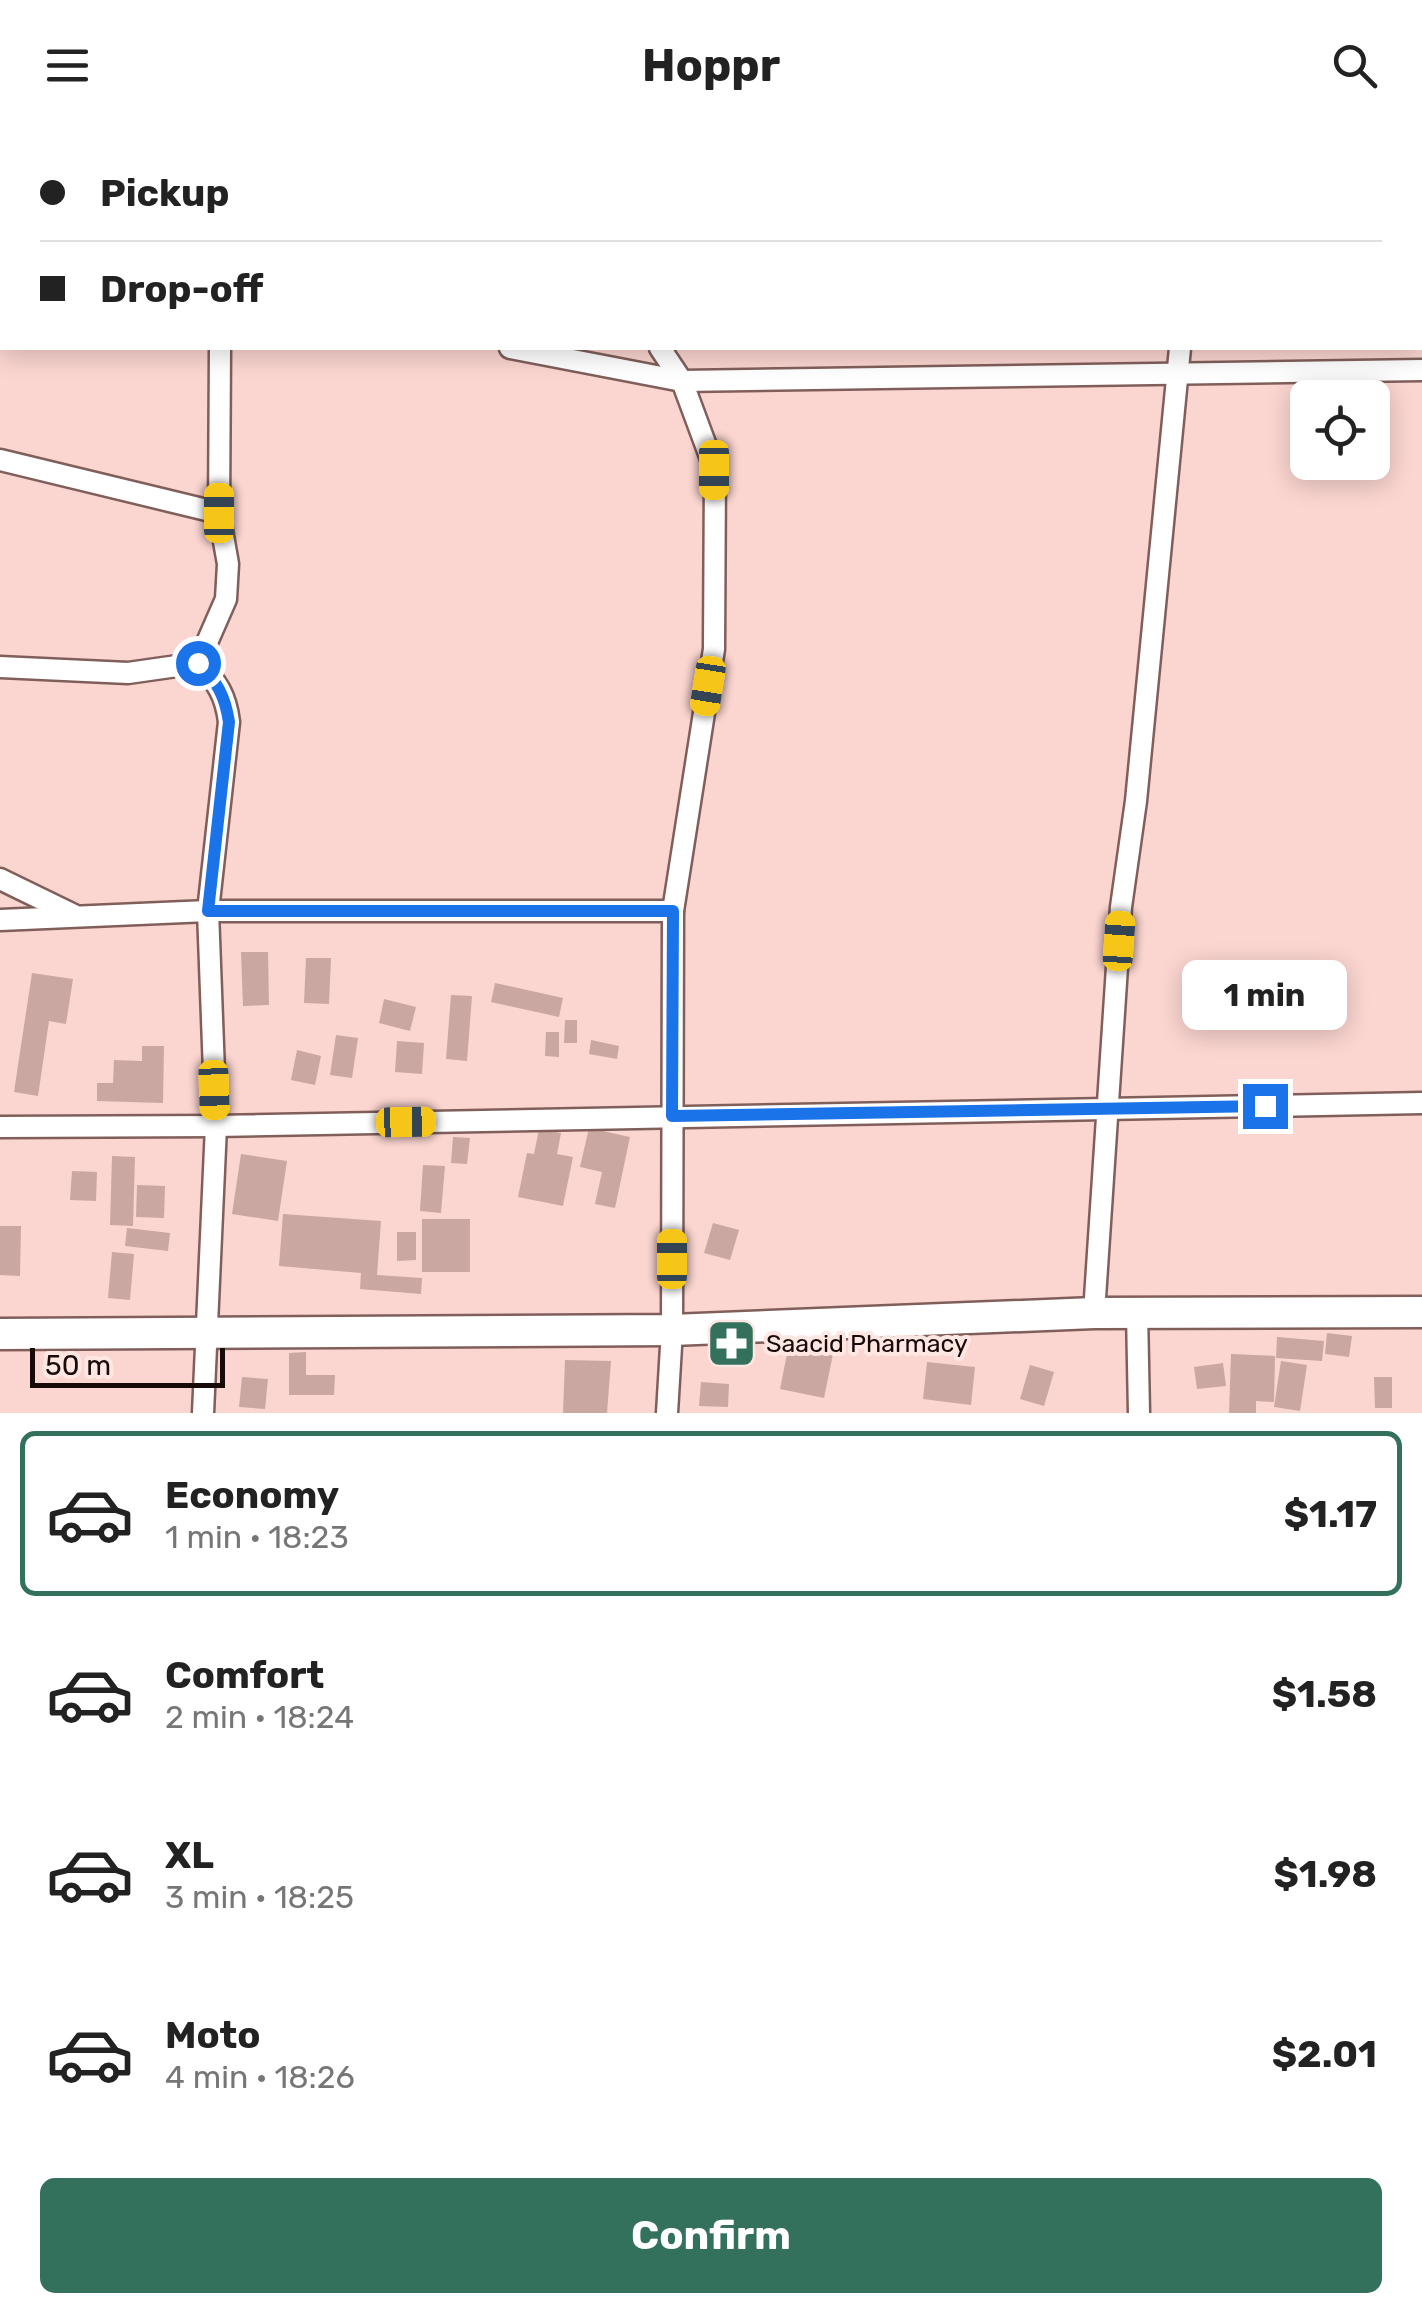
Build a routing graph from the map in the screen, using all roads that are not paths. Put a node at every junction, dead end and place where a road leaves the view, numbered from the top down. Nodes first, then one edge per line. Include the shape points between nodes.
1 (220, 350) edge
2 (520, 350) edge
3 (661, 350) edge
4 (1180, 350) edge
5 (1422, 370) edge
6 (1180, 374) junction
7 (682, 381) junction
8 (0, 460) edge
9 (219, 513) junction
10 (198, 663) junction
11 (0, 667) edge
12 (0, 878) edge
13 (208, 911) junction
14 (673, 911) junction
15 (77, 916) junction
16 (0, 920) edge
17 (1422, 1103) edge
18 (1108, 1109) junction
19 (672, 1116) junction
20 (216, 1126) junction
21 (0, 1127) edge
22 (1136, 1312) junction
23 (1422, 1312) edge
24 (1094, 1313) junction
25 (207, 1330) junction
26 (672, 1330) junction
27 (0, 1334) edge
28 (203, 1413) edge
29 (667, 1413) edge
30 (1139, 1413) edge

1 - 9 street
2 - 7 street
3 - 7 street
4 - 6 street
5 - 6 street
6 - 7 street
6 - 18 street via 1121,908
7 - 14 street via 714,470 714,649
8 - 9 street
9 - 10 street via 226,598
10 - 11 street via 128,673
10 - 13 street via 226,700 229,722
12 - 15 street
13 - 14 street
13 - 15 street
13 - 20 street
14 - 19 street
15 - 16 street
17 - 18 street
18 - 19 street
18 - 24 street
19 - 20 street
19 - 26 street
20 - 21 street
20 - 25 street
22 - 23 street
22 - 24 street
22 - 30 street
24 - 26 street
25 - 26 street
25 - 27 street
25 - 28 street
26 - 29 street

